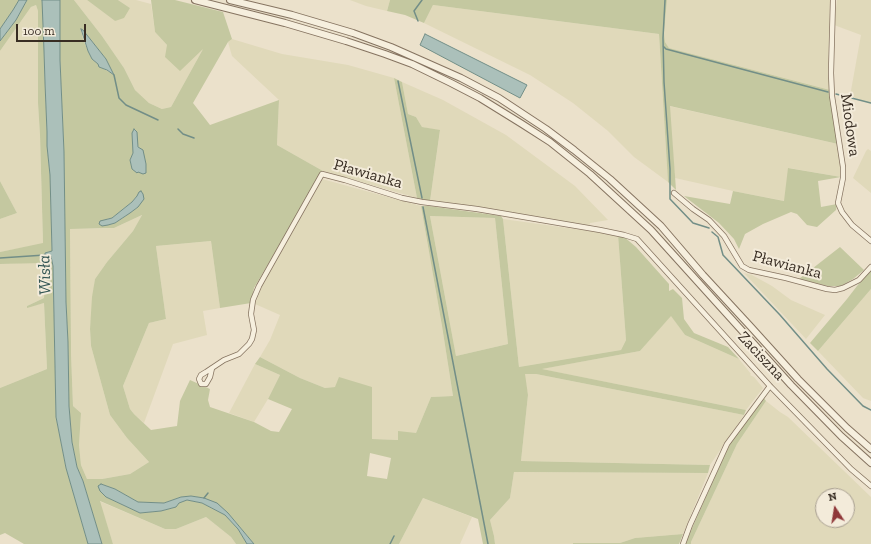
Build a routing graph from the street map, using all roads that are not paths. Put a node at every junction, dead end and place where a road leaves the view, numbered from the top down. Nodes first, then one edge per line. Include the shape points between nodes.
1 (195, 0) edge
2 (230, 0) edge
3 (833, 0) edge
4 (674, 193) dead end
5 (638, 239) joint
6 (871, 241) edge
7 (871, 267) edge
8 (212, 368) dead end
9 (770, 386) junction
10 (871, 449) edge
11 (871, 463) edge
12 (871, 486) edge
13 (683, 544) edge

1 - 11 street via 285,23 412,64 480,98 550,142 590,174 651,230 791,385
2 - 10 street via 353,33 406,53 498,98 546,129 610,179 660,226 798,379
3 - 6 street, Miodowa via 832,96 843,167 838,203 852,225
4 - 7 street, Pławianka via 709,220 724,236 742,266 749,270 835,290 859,280
5 - 8 street, Pławianka via 593,229 402,198 322,174 253,300 252,339 239,354
5 - 9 street, Zaciszna
9 - 12 street, Zaciszna
9 - 13 street via 727,444

